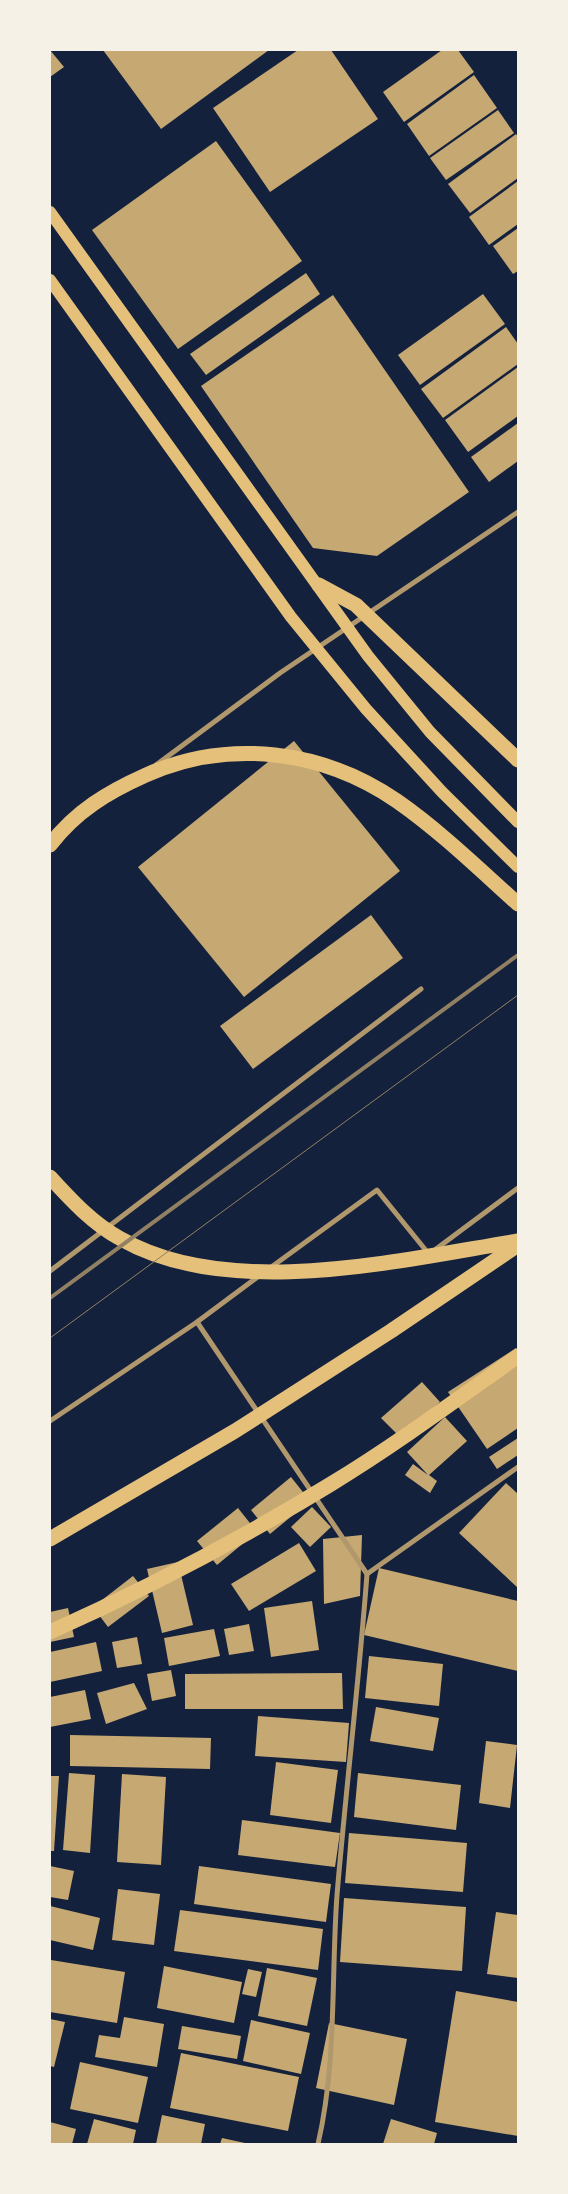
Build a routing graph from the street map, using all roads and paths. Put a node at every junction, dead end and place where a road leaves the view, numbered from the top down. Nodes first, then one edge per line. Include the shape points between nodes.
1 (50, 212) edge
2 (50, 280) edge
3 (518, 512) edge
4 (319, 585) junction
5 (518, 760) edge
6 (518, 822) edge
7 (50, 844) edge
8 (518, 866) edge
9 (518, 904) edge
10 (421, 988) dead end
11 (50, 1177) edge
12 (518, 1188) edge
13 (518, 1243) edge
14 (50, 1271) edge
15 (197, 1322) junction
16 (518, 1356) edge
17 (50, 1421) edge
18 (518, 1467) edge
19 (50, 1539) edge
20 (367, 1574) junction
21 (50, 1632) edge
22 (318, 2144) edge

1 - 4 main road
2 - 8 main road via 291,617 366,709 442,792
3 - 7 street via 280,674
4 - 5 highway via 356,605
4 - 6 main road via 368,656 430,732
7 - 9 highway via 64,827 110,792 166,766 232,753 282,754 330,767 397,801
10 - 14 street
11 - 13 highway via 80,1209 120,1239 163,1259 205,1268 245,1272 316,1270
12 - 15 street via 430,1255 377,1190
13 - 19 highway via 391,1331 234,1431
15 - 17 street
15 - 20 street
16 - 21 highway via 413,1431 244,1536
18 - 20 street
20 - 22 street via 337,1896 332,2054

